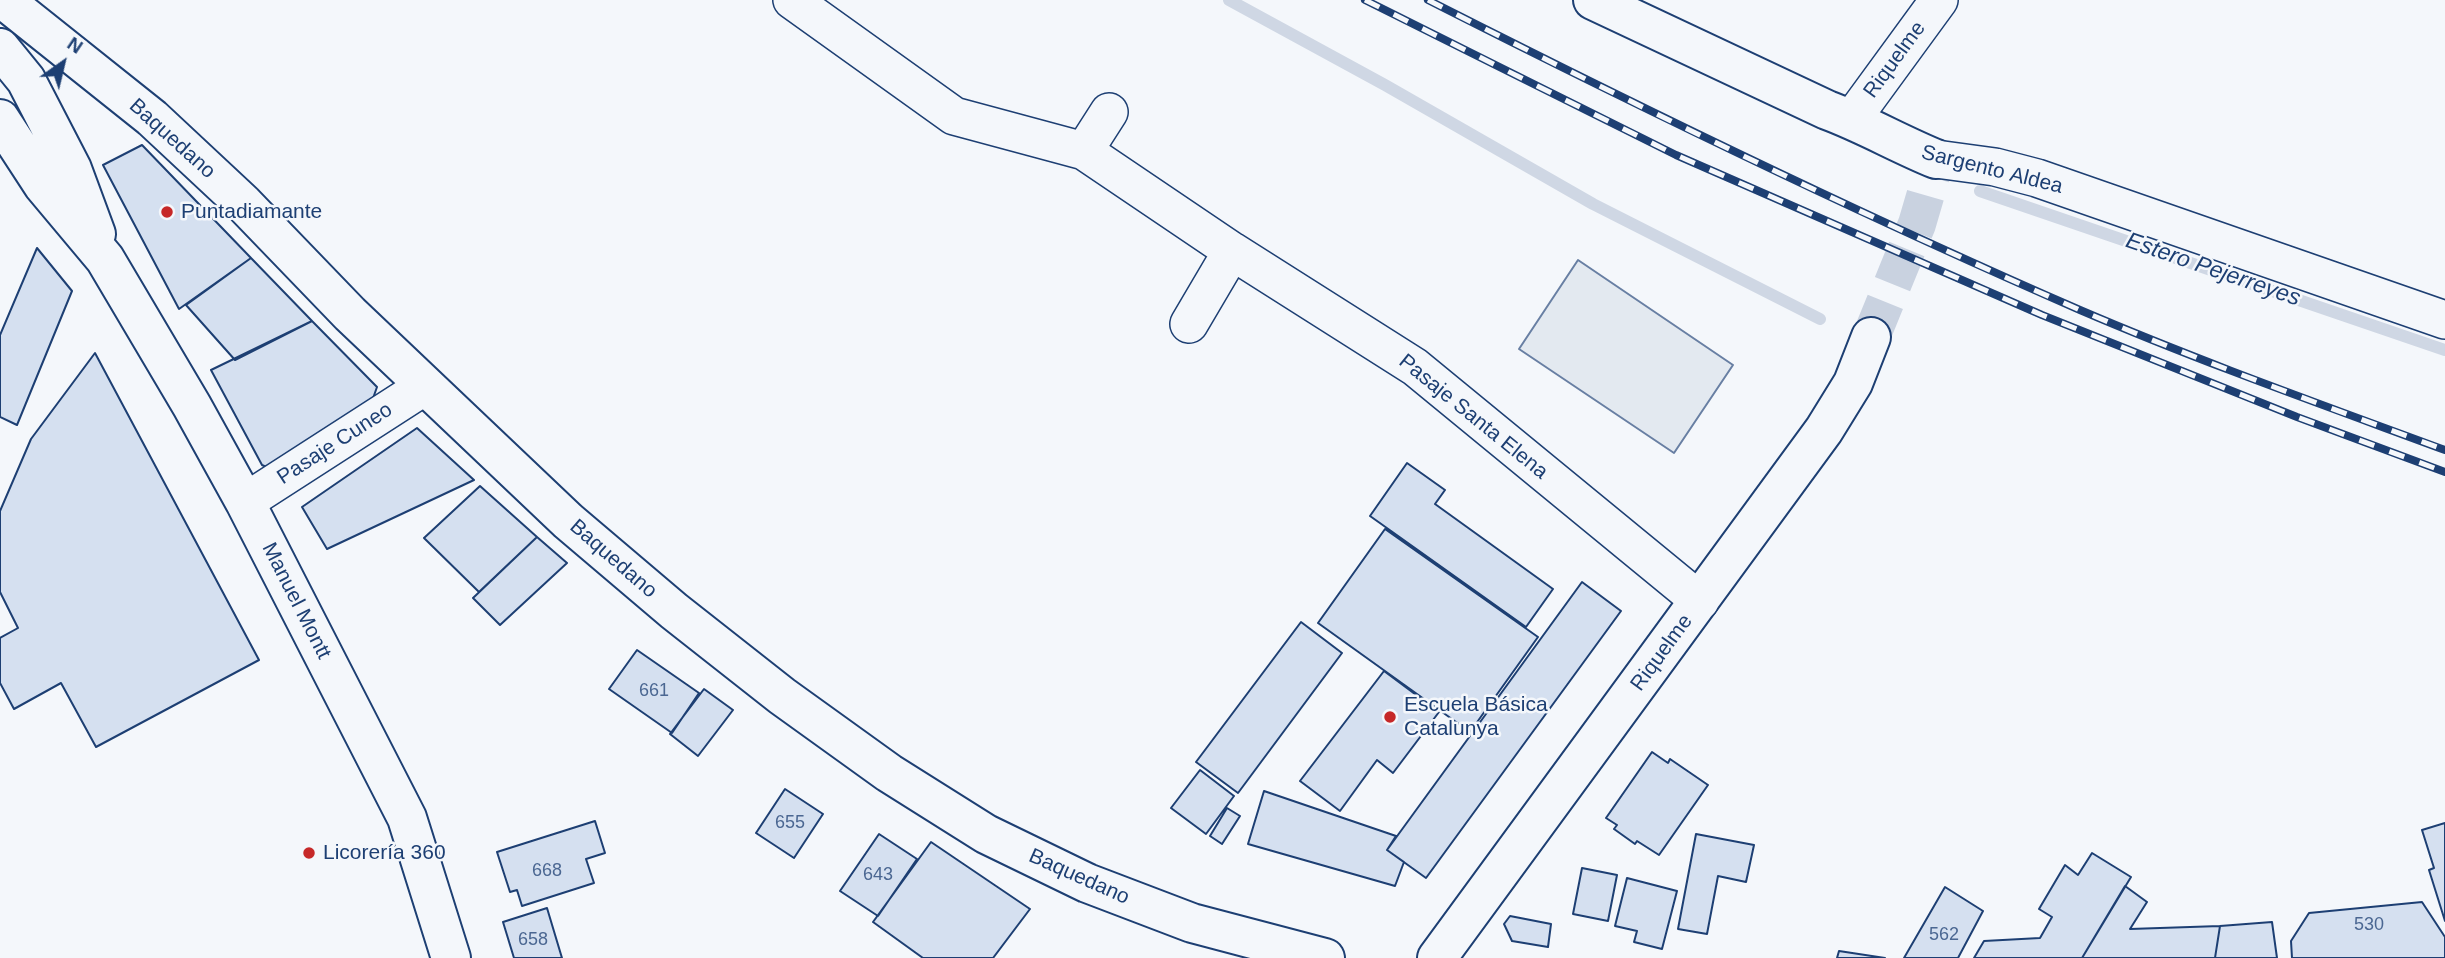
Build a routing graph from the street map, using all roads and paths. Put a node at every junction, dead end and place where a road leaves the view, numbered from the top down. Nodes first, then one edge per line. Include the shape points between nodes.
1 (4, 0) edge
2 (792, 0) edge
3 (1593, 0) edge
4 (1939, 0) edge
5 (0, 48) edge
6 (1109, 112) dead end
7 (0, 119) edge
8 (1852, 120) junction
9 (1084, 151) junction
10 (1937, 159) joint
11 (1232, 251) junction
12 (105, 259) junction
13 (2445, 320) edge
14 (1189, 324) dead end
15 (1871, 337) tunnel mouth
16 (425, 386) junction
17 (245, 502) junction
18 (1700, 601) junction
19 (452, 958) edge
20 (1325, 958) edge
21 (1437, 958) edge

1 - 16 main road, Baquedano via 152,118
2 - 9 street, Pasaje Santa Elena via 954,116
3 - 8 main road, Sargento Aldea
4 - 8 street, Riquelme
5 - 12 main road, Manuel Montt via 26,80 72,169
6 - 9 street
7 - 12 main road, Manuel Montt via 43,185
8 - 10 main road, Sargento Aldea
9 - 11 street, Pasaje Santa Elena
10 - 13 street, Sargento Aldea via 2037,178
11 - 14 street
11 - 18 street, Pasaje Santa Elena via 1415,367
12 - 17 main road, Manuel Montt
15 - 18 main road, Riquelme via 1853,383 1824,430
16 - 17 street, Pasaje Cuneo
16 - 20 main road, Baquedano via 568,521 674,611 889,773 986,834 1087,883 1192,923
17 - 19 main road, Manuel Montt via 407,818
18 - 21 main road, Riquelme

